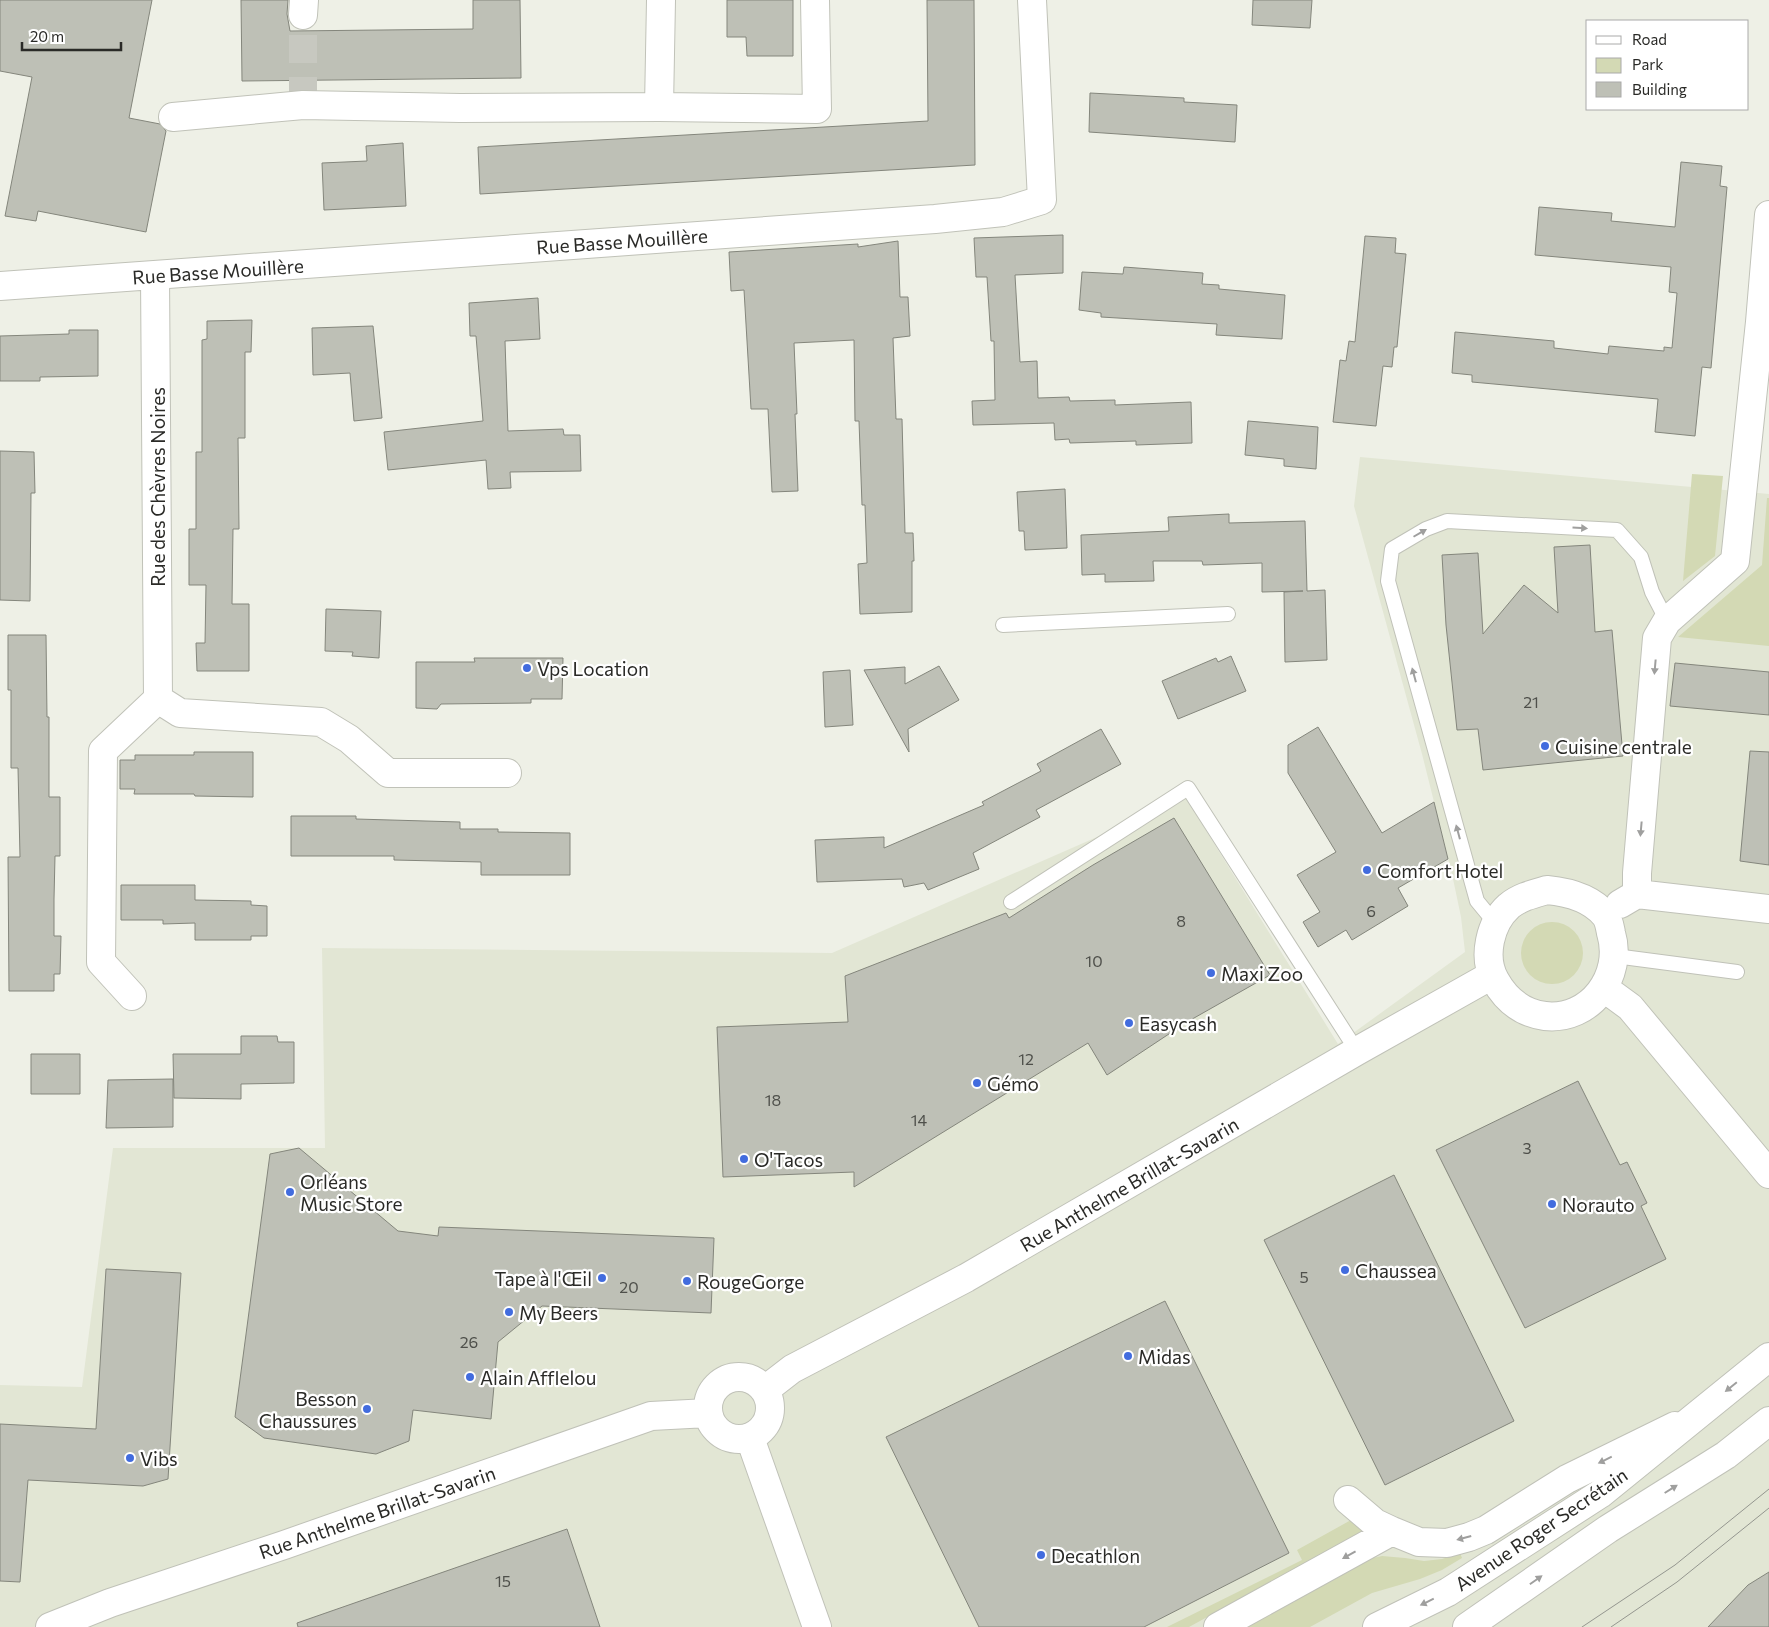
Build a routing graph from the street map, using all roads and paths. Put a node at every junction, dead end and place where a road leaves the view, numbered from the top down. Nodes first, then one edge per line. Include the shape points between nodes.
1 (661, 0) edge
2 (815, 0) edge
3 (1032, 0) edge
4 (660, 107) junction
5 (174, 117) dead end
6 (1769, 215) edge
7 (155, 275) junction
8 (0, 286) edge
9 (1228, 614) dead end
10 (1667, 621) junction
11 (1003, 625) dead end
12 (158, 699) junction
13 (507, 773) dead end
14 (1636, 894) junction
15 (1011, 902) dead end
16 (1769, 909) edge
17 (1606, 916) junction
18 (1496, 924) junction
19 (1614, 956) junction
20 (1737, 972) dead end
21 (1492, 975) junction
22 (1604, 988) junction
23 (132, 996) dead end
24 (1357, 1051) junction
25 (1769, 1174) edge
26 (1769, 1357) edge
27 (765, 1390) junction
28 (708, 1412) junction
29 (1696, 1416) junction
30 (1769, 1421) edge
31 (750, 1438) junction
32 (1348, 1500) dead end
33 (1392, 1531) junction
34 (1503, 1603) junction
35 (50, 1627) edge
36 (817, 1627) edge
37 (1218, 1627) edge
38 (1377, 1627) edge
39 (1467, 1627) edge
40 (1475, 1627) edge

1 - 4 street
2 - 4 street via 817,109
3 - 7 street, Rue Basse Mouillère via 1042,200 1003,212 934,219
4 - 5 street via 303,105
6 - 10 street via 1735,561
7 - 8 street, Rue Basse Mouillère
7 - 12 street, Rue des Chèvres Noires
9 - 11 lane
10 -> 14 street via 1657,638
18 -> 10 lane via 1477,901 1393,599 1388,580 1392,549 1447,521 1617,530 1641,557 1652,592
12 - 13 street via 180,713 321,722 349,739 388,773
12 - 23 street via 103,751 101,962
14 - 16 street
14 - 17 street
15 - 24 lane via 1188,788
17 - 18 street via 1569,892 1547,890 1526,895 1509,907
17 - 19 street
18 - 21 street via 1490,940
19 - 20 lane
19 - 22 street via 1612,972
21 - 22 street via 1516,1006 1544,1016 1574,1012 1591,1003
21 - 24 street, Rue Anthelme Brillat-Savarin
22 - 25 street via 1630,1007
24 - 27 street, Rue Anthelme Brillat-Savarin via 966,1278 792,1369
26 -> 29 street, Avenue Roger Secrétain
27 - 28 street via 750,1379 731,1378 715,1387 710,1394
27 - 31 street via 769,1399 769,1418 759,1433
28 - 31 street via 710,1422 723,1436 731,1440
28 - 35 street, Rue Anthelme Brillat-Savarin via 651,1416 110,1603
29 -> 33 street, Avenue Roger Secrétain via 1567,1479 1469,1538 1447,1543 1419,1542
29 -> 38 street, Avenue Roger Secrétain via 1600,1494 1448,1592
34 -> 30 street, Avenue Roger Secrétain via 1608,1530 1726,1455
31 - 36 street
32 - 33 street, Avenue Roger Secrétain via 1375,1523
33 -> 37 street
34 - 39 street, Avenue Roger Secrétain
34 - 40 street

